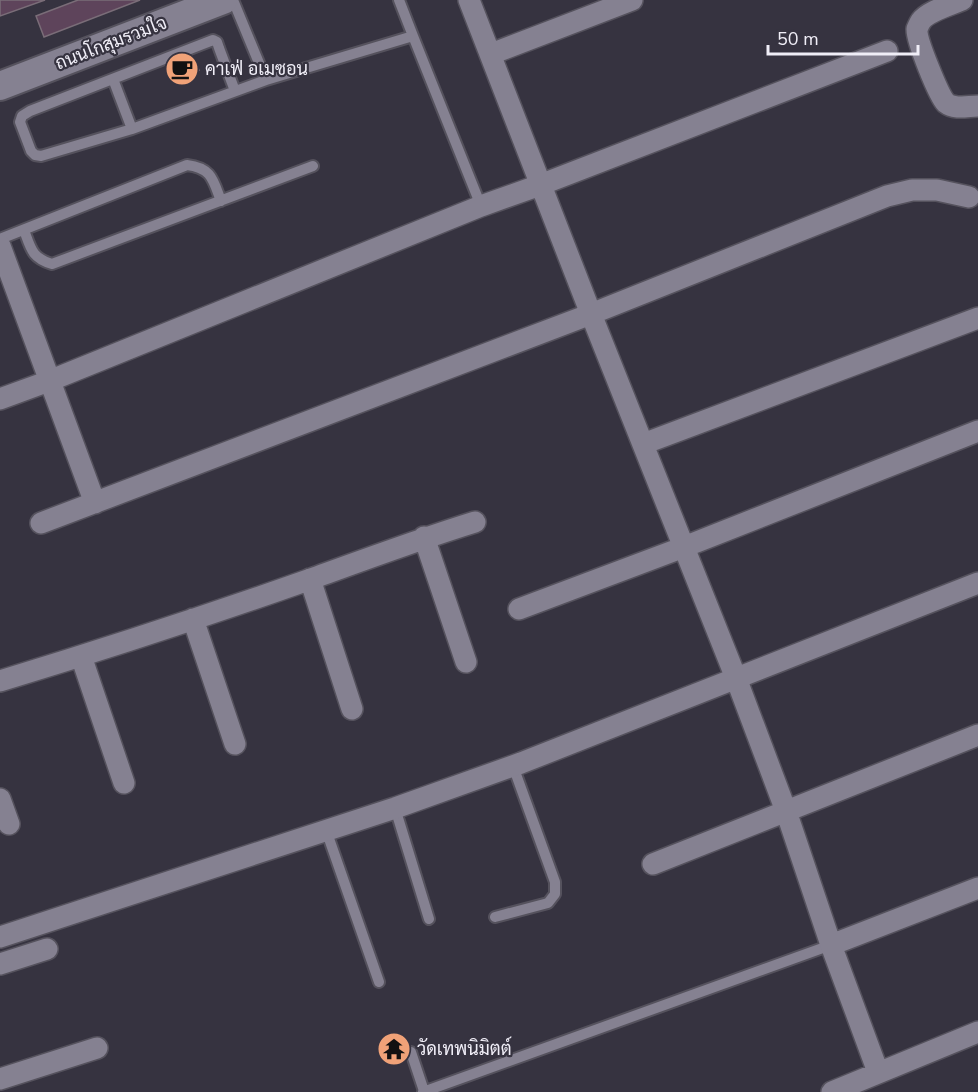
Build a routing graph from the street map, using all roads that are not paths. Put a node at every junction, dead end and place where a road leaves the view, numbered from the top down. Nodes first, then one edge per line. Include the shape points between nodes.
1 (223, 0) edge
2 (233, 0) edge
3 (399, 0) edge
4 (470, 0) edge
5 (632, 0) edge
6 (962, 0) edge
7 (413, 36) junction
8 (887, 51) dead end
9 (491, 54) junction
10 (113, 79) junction
11 (266, 80) junction
12 (0, 86) edge
13 (235, 91) junction
14 (978, 106) edge
15 (132, 129) junction
16 (313, 166) dead end
17 (540, 185) junction
18 (969, 197) dead end
19 (221, 201) junction
20 (481, 206) junction
21 (24, 230) junction
22 (0, 239) edge
23 (0, 246) edge
24 (591, 314) junction
25 (978, 318) edge
26 (49, 381) junction
27 (0, 399) edge
28 (978, 431) edge
29 (643, 444) junction
30 (95, 503) junction
31 (475, 522) dead end
32 (41, 523) dead end
33 (424, 537) junction
34 (684, 547) junction
35 (310, 579) junction
36 (978, 583) edge
37 (519, 609) dead end
38 (193, 619) junction
39 (81, 656) junction
40 (466, 662) dead end
41 (736, 678) junction
42 (0, 681) edge
43 (352, 709) dead end
44 (978, 735) edge
45 (235, 744) dead end
46 (513, 766) junction
47 (124, 783) dead end
48 (0, 799) edge
49 (395, 808) junction
50 (786, 811) junction
51 (9, 824) dead end
52 (326, 830) junction
53 (653, 864) dead end
54 (978, 888) edge
55 (495, 917) dead end
56 (429, 919) dead end
57 (0, 937) edge
58 (831, 945) junction
59 (47, 949) dead end
60 (0, 964) edge
61 (379, 982) dead end
62 (978, 1032) edge
63 (97, 1048) dead end
64 (411, 1052) dead end
65 (878, 1072) junction
66 (0, 1079) edge
67 (424, 1092) edge
68 (832, 1092) edge

1 - 12 street, ถนนโกสุมรวมใจ
2 - 11 lane
3 - 7 lane
4 - 9 street
5 - 9 street
6 - 14 street via 931,13 917,29 938,92 954,107
7 - 11 lane
7 - 20 lane
8 - 17 street
9 - 17 street
10 - 13 lane via 213,40
10 - 15 lane
10 - 15 lane via 22,116 20,122 31,151 41,156
11 - 13 lane
13 - 15 lane
16 - 19 lane
17 - 20 street
17 - 24 street
18 - 24 street via 937,190 886,196
19 - 21 lane via 52,264 40,260 31,250
19 - 21 lane via 209,174 200,166 187,165
20 - 26 street
21 - 22 lane
23 - 26 street
24 - 29 street
24 - 30 street
25 - 29 street
26 - 27 street
26 - 30 street
28 - 34 street
29 - 34 street
30 - 32 street
31 - 33 street
33 - 35 street
33 - 40 street
34 - 37 street
34 - 41 street
35 - 38 street
35 - 43 street
36 - 41 street
38 - 39 street
38 - 45 street
39 - 42 street
39 - 47 street
41 - 46 street
41 - 50 street
44 - 50 street
46 - 49 street
46 - 55 lane via 555,882 555,894 548,903
48 - 51 street
49 - 52 street
49 - 56 lane
50 - 53 street
50 - 58 street
52 - 57 street
52 - 61 lane
54 - 58 street
58 - 65 street
58 - 67 lane
59 - 60 street
62 - 65 street
63 - 66 street
64 - 67 lane
65 - 68 street

